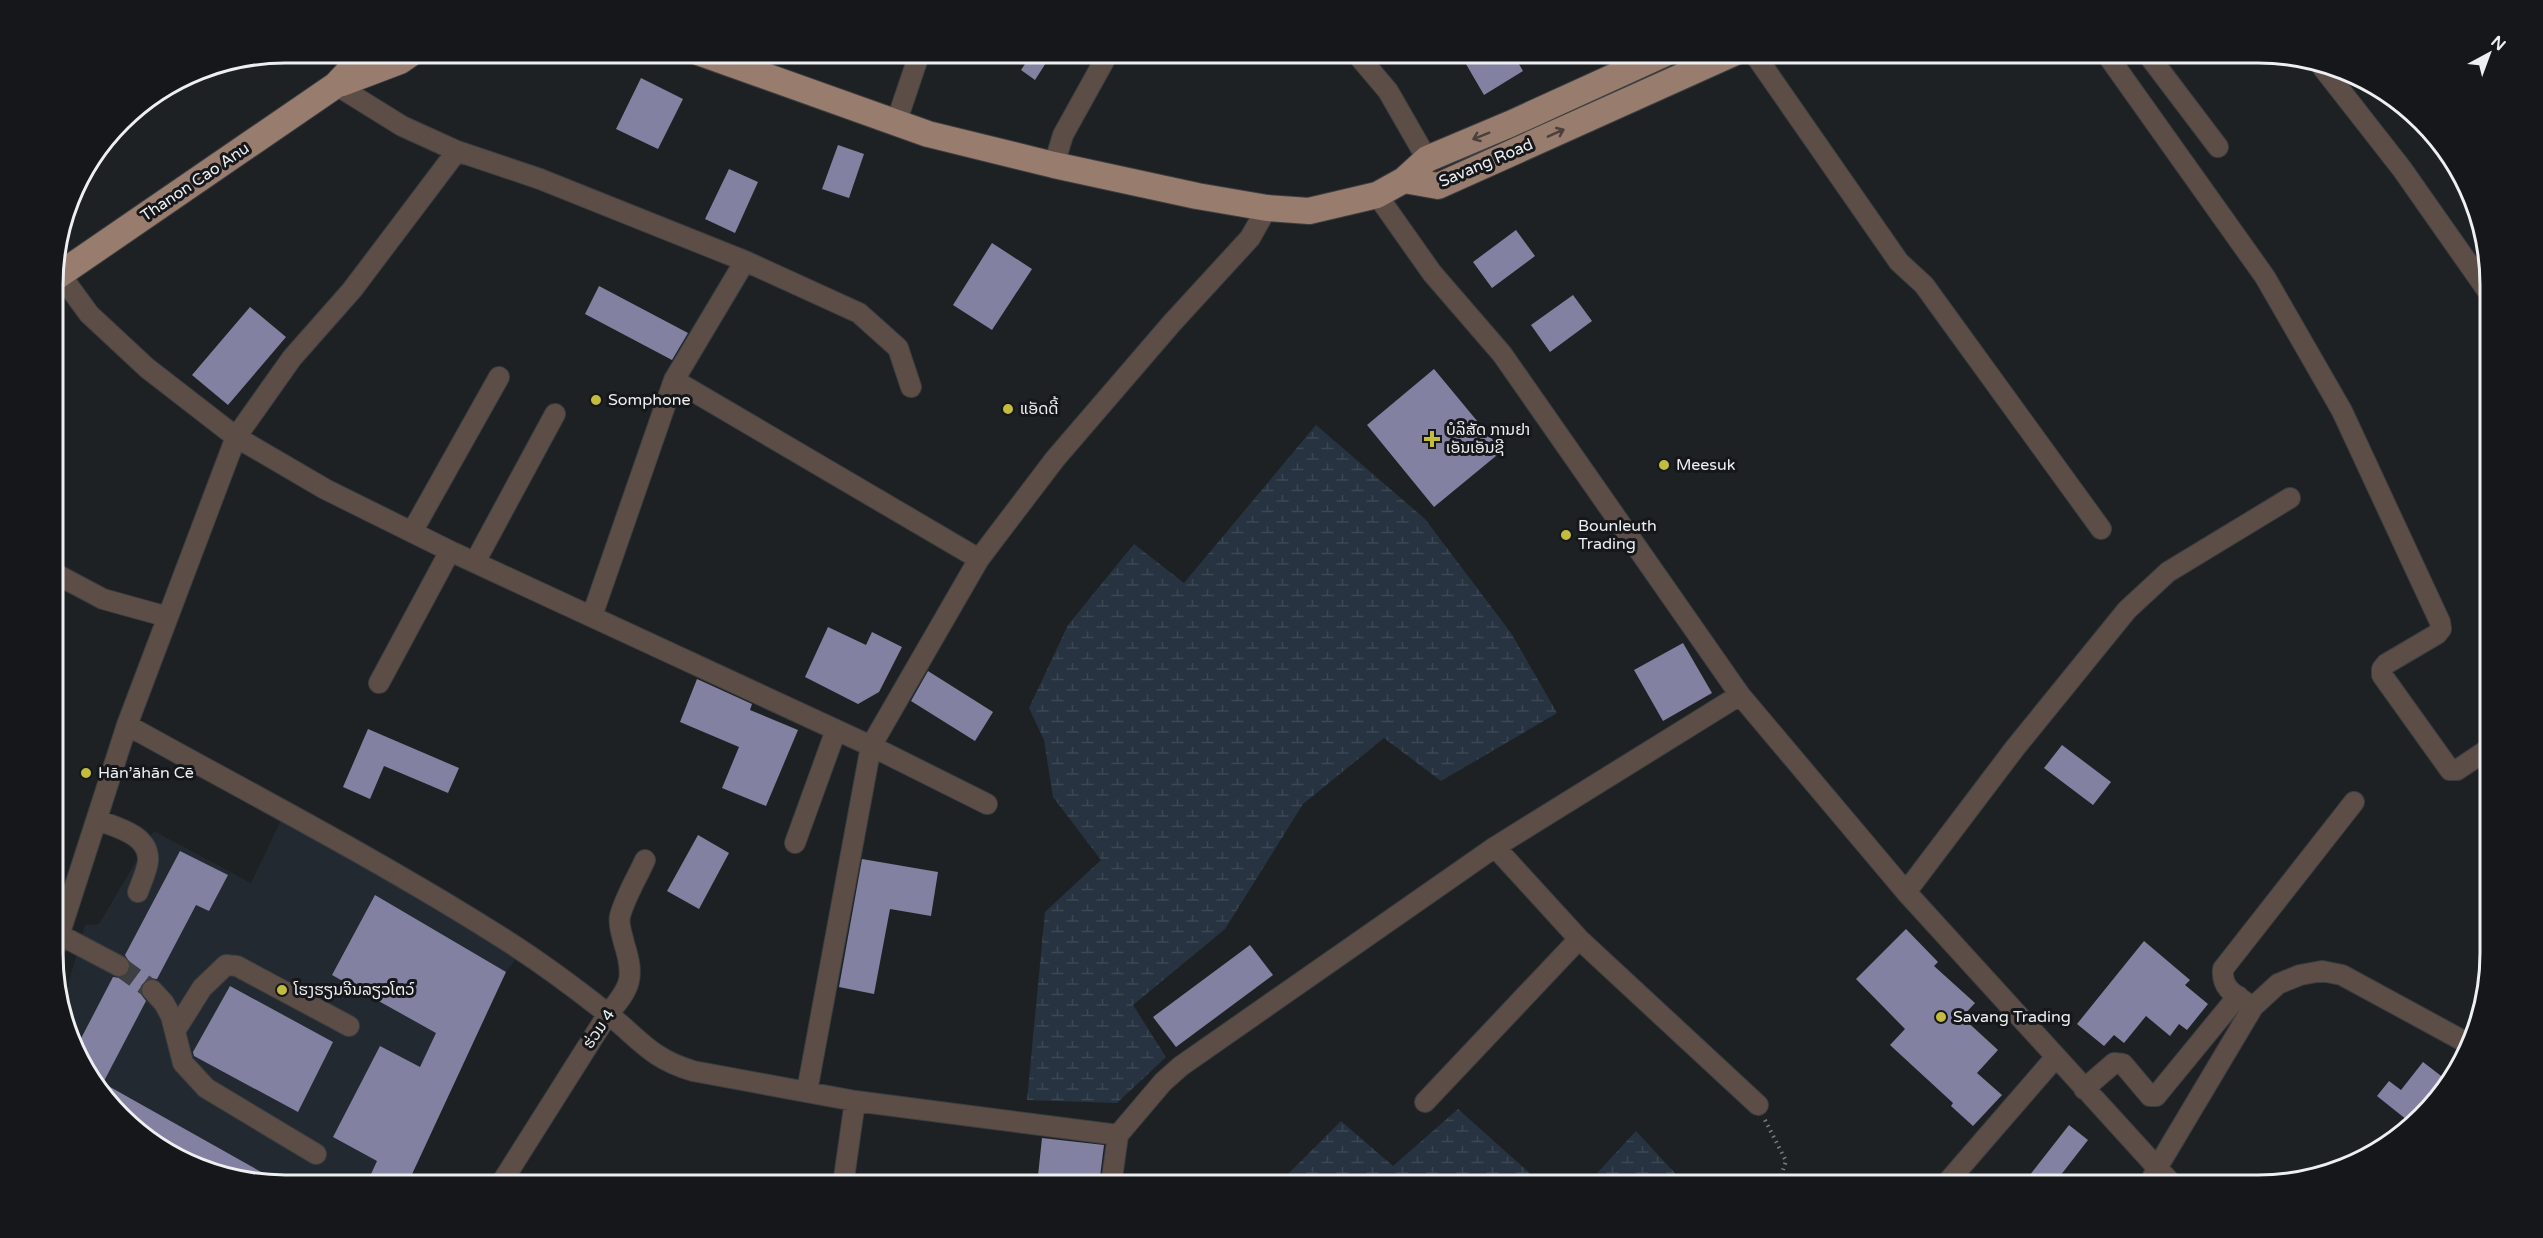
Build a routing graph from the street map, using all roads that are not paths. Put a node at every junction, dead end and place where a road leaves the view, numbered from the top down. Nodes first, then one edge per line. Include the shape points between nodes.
1 (357, 63) edge
2 (395, 63) edge
3 (728, 63) edge
4 (741, 63) edge
5 (916, 63) edge
6 (1102, 63) edge
7 (1365, 63) edge
8 (1644, 63) edge
9 (1712, 63) edge
10 (1761, 63) edge
11 (2113, 63) edge
12 (2154, 63) edge
13 (2328, 75) edge
14 (766, 77) junction
15 (336, 85) junction
16 (896, 123) junction
17 (2218, 147) dead end
18 (457, 151) junction
19 (1427, 159) junction
20 (1054, 165) junction
21 (1404, 180) junction
22 (1377, 195) junction
23 (1267, 208) junction
24 (746, 261) junction
25 (63, 268) edge
26 (2480, 280) edge
27 (63, 282) edge
28 (499, 377) dead end
29 (674, 380) junction
30 (911, 387) dead end
31 (555, 414) dead end
32 (236, 436) junction
33 (2290, 498) dead end
34 (2102, 529) dead end
35 (412, 532) junction
36 (450, 551) junction
37 (979, 559) junction
38 (475, 562) junction
39 (63, 578) edge
40 (592, 616) junction
41 (168, 617) junction
42 (379, 683) dead end
43 (1740, 695) junction
44 (127, 725) junction
45 (836, 730) junction
46 (872, 746) junction
47 (2480, 755) edge
48 (2354, 802) dead end
49 (987, 804) dead end
50 (97, 820) junction
51 (795, 843) dead end
52 (1496, 847) junction
53 (645, 860) dead end
54 (138, 892) dead end
55 (1906, 892) junction
56 (63, 925) edge
57 (1579, 939) junction
58 (63, 945) edge
59 (119, 966) tunnel mouth
60 (152, 990) tunnel mouth
61 (2246, 1002) junction
62 (608, 1014) junction
63 (349, 1026) dead end
64 (175, 1031) junction
65 (2462, 1040) edge
66 (2055, 1058) junction
67 (2084, 1089) junction
68 (807, 1091) junction
69 (855, 1101) junction
70 (1425, 1102) dead end
71 (1758, 1105) road end
72 (1118, 1135) junction
73 (316, 1154) dead end
74 (506, 1175) edge
75 (844, 1175) edge
76 (1112, 1175) edge
77 (1954, 1175) edge
78 (2151, 1175) edge
79 (2153, 1175) edge

1 - 15 main road, Thanon Cao Anu
2 - 15 main road, Thanon Cao Anu
3 - 14 main road
4 - 14 main road
5 - 16 street
6 - 20 street via 1063,135
7 - 19 street via 1389,91
8 -> 19 main road, Savang Road
21 -> 9 main road, Savang Road via 1438,186
10 - 34 street via 1899,262 1924,285
11 - 47 street via 2271,288 2342,411 2440,622 2437,634 2386,664 2382,675 2450,770 2457,770
12 - 17 street
13 - 26 street via 2402,169
14 - 16 main road
15 - 18 street via 402,126
15 - 25 main road, Thanon Cao Anu
16 - 20 main road
18 - 24 street via 540,179
18 - 32 street via 352,290 292,358
19 - 21 main road, Savang Road
20 - 23 main road
21 - 22 main road
22 - 23 main road via 1309,211
22 - 43 street via 1432,273 1502,354
23 - 37 street via 1250,238 1055,459
24 - 29 street
24 - 30 street via 859,313 898,348
27 - 32 street via 89,314 147,368
28 - 35 street
29 - 37 street
29 - 40 street
31 - 38 street
32 - 35 street via 325,489
32 - 41 street
33 - 55 street via 2168,572 2127,610 2015,748
35 - 36 street
36 - 38 street
36 - 42 street
37 - 46 street
38 - 40 street
39 - 41 street via 103,599
40 - 45 street
41 - 44 street
43 - 52 street
43 - 55 street
44 - 50 street
44 - 62 street via 374,861 498,935
45 - 46 street
45 - 51 street
46 - 49 street
46 - 68 street
48 - 61 street via 2223,969 2226,987
50 - 54 street via 132,834 146,850 148,861
50 - 56 street
52 - 57 street
52 - 72 street via 1181,1066
53 - 62 street, ຮ່ວມ 4 via 621,916 620,929 632,977 626,993
55 - 66 street
57 - 70 street
57 - 71 street
58 - 59 street
60 - 64 street via 164,1003
61 - 65 street via 2300,975 2322,971 2342,975
61 - 67 street via 2157,1096 2150,1096 2123,1064 2114,1063
61 - 79 street
62 - 68 street via 654,1055 673,1065
62 - 74 street, ຮ່ວມ 4
63 - 64 street via 237,966 226,965 202,988
64 - 73 street via 183,1063 206,1088
66 - 67 street
66 - 77 street
67 - 78 street
68 - 69 street
69 - 72 street
69 - 75 street
72 - 76 street

